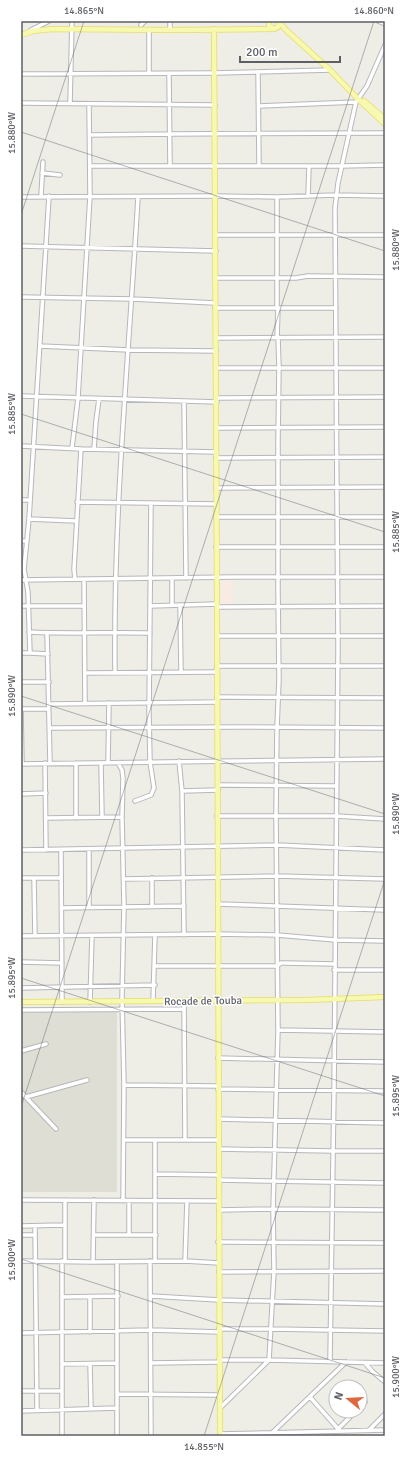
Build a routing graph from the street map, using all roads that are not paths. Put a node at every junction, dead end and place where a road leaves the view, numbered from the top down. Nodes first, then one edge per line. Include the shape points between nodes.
1 (49, 21) edge
2 (72, 21) edge
3 (145, 21) edge
4 (170, 21) edge
5 (269, 21) edge
6 (379, 21) edge
7 (41, 23) edge
8 (385, 24) edge
9 (141, 25) dead end
10 (278, 25) edge
11 (214, 29) junction
12 (258, 29) junction
13 (72, 30) junction
14 (149, 30) junction
15 (170, 30) junction
16 (23, 34) edge
17 (385, 45) edge
18 (330, 70) junction
19 (258, 72) junction
20 (149, 73) junction
21 (169, 73) junction
22 (214, 73) junction
23 (21, 74) edge
24 (71, 74) junction
25 (358, 100) junction
26 (21, 103) edge
27 (70, 103) junction
28 (89, 104) junction
29 (169, 105) junction
30 (214, 105) junction
31 (259, 106) junction
32 (385, 118) edge
33 (385, 124) edge
34 (385, 133) edge
35 (169, 134) junction
36 (215, 134) junction
37 (259, 134) junction
38 (350, 134) junction
39 (90, 135) junction
40 (43, 162) dead end
41 (385, 165) edge
42 (90, 166) junction
43 (170, 166) junction
44 (216, 166) junction
45 (259, 166) junction
46 (309, 166) junction
47 (341, 166) junction
48 (42, 173) junction
49 (60, 175) dead end
50 (336, 195) junction
51 (41, 196) junction
52 (49, 196) junction
53 (90, 196) junction
54 (138, 196) junction
55 (216, 196) junction
56 (308, 196) junction
57 (385, 196) edge
58 (21, 197) edge
59 (277, 197) junction
60 (336, 234) junction
61 (216, 235) junction
62 (277, 235) junction
63 (385, 235) edge
64 (21, 246) edge
65 (86, 247) junction
66 (46, 248) junction
67 (135, 250) junction
68 (216, 251) junction
69 (336, 276) junction
70 (385, 277) edge
71 (216, 278) junction
72 (277, 278) junction
73 (21, 297) edge
74 (43, 297) junction
75 (83, 298) junction
76 (132, 299) junction
77 (215, 306) junction
78 (277, 308) junction
79 (336, 308) junction
80 (336, 337) junction
81 (385, 337) edge
82 (216, 338) junction
83 (278, 338) junction
84 (40, 346) junction
85 (80, 348) junction
86 (129, 350) junction
87 (216, 351) junction
88 (279, 367) junction
89 (336, 367) junction
90 (217, 368) junction
91 (385, 368) edge
92 (21, 396) edge
93 (37, 397) junction
94 (278, 397) junction
95 (336, 397) junction
96 (385, 397) edge
97 (78, 398) junction
98 (99, 399) junction
99 (124, 399) junction
100 (217, 400) junction
101 (184, 401) junction
102 (385, 427) edge
103 (216, 428) junction
104 (278, 428) junction
105 (336, 428) junction
106 (21, 446) edge
107 (34, 446) junction
108 (72, 448) junction
109 (81, 449) junction
110 (94, 449) junction
111 (122, 449) junction
112 (185, 451) junction
113 (216, 452) junction
114 (278, 457) junction
115 (336, 457) junction
116 (385, 457) edge
117 (216, 458) junction
118 (337, 487) junction
119 (385, 487) edge
120 (216, 488) junction
121 (278, 488) junction
122 (21, 500) edge
123 (30, 500) junction
124 (77, 502) junction
125 (118, 502) junction
126 (151, 503) junction
127 (185, 504) junction
128 (216, 504) junction
129 (216, 517) junction
130 (278, 517) junction
131 (337, 517) junction
132 (385, 517) edge
133 (29, 519) junction
134 (76, 521) junction
135 (21, 541) edge
136 (27, 541) junction
137 (385, 546) edge
138 (216, 547) junction
139 (278, 547) junction
140 (337, 547) junction
141 (337, 576) junction
142 (217, 577) junction
143 (278, 577) junction
144 (385, 577) edge
145 (116, 578) junction
146 (151, 578) junction
147 (172, 578) junction
148 (186, 578) junction
149 (75, 579) junction
150 (84, 579) junction
151 (21, 580) edge
152 (26, 580) junction
153 (172, 605) junction
154 (180, 605) junction
155 (217, 605) junction
156 (21, 606) edge
157 (28, 606) junction
158 (83, 606) junction
159 (150, 606) junction
160 (278, 606) junction
161 (337, 606) junction
162 (385, 606) edge
163 (29, 632) junction
164 (84, 632) junction
165 (115, 632) junction
166 (47, 633) junction
167 (150, 633) junction
168 (337, 635) junction
169 (217, 636) junction
170 (279, 636) junction
171 (385, 636) edge
172 (21, 653) edge
173 (30, 653) junction
174 (48, 654) junction
175 (217, 666) junction
176 (279, 666) junction
177 (337, 666) junction
178 (385, 666) edge
179 (115, 672) junction
180 (150, 672) junction
181 (181, 672) junction
182 (217, 672) junction
183 (84, 673) junction
184 (21, 682) edge
185 (49, 682) junction
186 (337, 697) junction
187 (278, 698) junction
188 (385, 698) edge
189 (217, 700) junction
190 (150, 702) junction
191 (85, 703) junction
192 (109, 703) junction
193 (49, 704) junction
194 (21, 709) edge
195 (49, 709) junction
196 (217, 727) junction
197 (277, 727) junction
198 (50, 728) junction
199 (108, 728) junction
200 (150, 728) junction
201 (337, 728) junction
202 (385, 728) edge
203 (217, 760) junction
204 (385, 760) edge
205 (179, 761) junction
206 (276, 761) junction
207 (336, 761) junction
208 (50, 762) junction
209 (150, 762) junction
210 (45, 763) junction
211 (76, 763) junction
212 (101, 763) junction
213 (108, 763) junction
214 (118, 763) junction
215 (22, 764) edge
216 (276, 786) junction
217 (336, 786) junction
218 (218, 788) junction
219 (182, 791) junction
220 (46, 793) junction
221 (21, 794) edge
222 (135, 801) dead end
223 (217, 816) junction
224 (276, 816) junction
225 (336, 816) junction
226 (102, 817) junction
227 (122, 817) junction
228 (46, 818) junction
229 (76, 818) junction
230 (385, 819) edge
231 (277, 845) junction
232 (218, 846) junction
233 (122, 848) junction
234 (182, 848) junction
235 (336, 848) junction
236 (89, 849) junction
237 (21, 850) edge
238 (46, 850) junction
239 (61, 850) junction
240 (385, 850) edge
241 (277, 876) junction
242 (218, 877) junction
243 (21, 878) edge
244 (34, 878) junction
245 (61, 878) junction
246 (152, 878) junction
247 (184, 878) junction
248 (335, 878) junction
249 (124, 879) junction
250 (385, 879) edge
251 (218, 904) junction
252 (277, 905) junction
253 (124, 906) junction
254 (152, 906) junction
255 (184, 906) junction
256 (90, 907) junction
257 (62, 908) junction
258 (335, 908) junction
259 (385, 910) edge
260 (218, 934) junction
261 (124, 935) junction
262 (155, 935) junction
263 (184, 935) junction
264 (21, 936) edge
265 (35, 936) junction
266 (62, 936) junction
267 (92, 936) junction
268 (277, 936) junction
269 (335, 940) junction
270 (385, 941) edge
271 (21, 962) edge
272 (62, 962) junction
273 (335, 964) junction
274 (155, 966) junction
275 (218, 966) junction
276 (277, 966) junction
277 (334, 970) junction
278 (385, 970) edge
279 (123, 985) junction
280 (155, 985) junction
281 (90, 986) junction
282 (62, 987) junction
283 (21, 988) edge
284 (385, 997) edge
285 (278, 1000) junction
286 (334, 1000) junction
287 (153, 1001) junction
288 (184, 1001) junction
289 (218, 1001) junction
290 (21, 1002) edge
291 (62, 1002) junction
292 (90, 1002) junction
293 (122, 1002) junction
294 (122, 1009) junction
295 (184, 1009) junction
296 (21, 1010) edge
297 (278, 1030) junction
298 (334, 1030) junction
299 (385, 1032) edge
300 (46, 1044) dead end
301 (21, 1051) edge
302 (218, 1058) junction
303 (277, 1058) junction
304 (334, 1061) junction
305 (385, 1062) edge
306 (87, 1080) dead end
307 (124, 1084) junction
308 (184, 1085) junction
309 (218, 1087) junction
310 (276, 1089) junction
311 (334, 1091) junction
312 (385, 1091) edge
313 (21, 1092) edge
314 (26, 1097) junction
315 (219, 1119) junction
316 (275, 1121) junction
317 (333, 1122) junction
318 (385, 1123) edge
319 (56, 1129) dead end
320 (124, 1140) junction
321 (155, 1140) junction
322 (185, 1140) junction
323 (219, 1140) junction
324 (219, 1149) junction
325 (274, 1150) junction
326 (332, 1151) junction
327 (385, 1151) edge
328 (156, 1174) junction
329 (219, 1177) junction
330 (275, 1181) junction
331 (332, 1182) junction
332 (385, 1183) edge
333 (21, 1200) edge
334 (65, 1200) junction
335 (94, 1200) junction
336 (123, 1201) junction
337 (129, 1201) junction
338 (156, 1201) junction
339 (187, 1201) junction
340 (219, 1201) junction
341 (273, 1209) junction
342 (219, 1210) junction
343 (332, 1210) junction
344 (385, 1210) edge
345 (64, 1225) junction
346 (21, 1226) edge
347 (35, 1226) junction
348 (130, 1234) junction
349 (35, 1235) junction
350 (94, 1235) junction
351 (156, 1235) junction
352 (21, 1236) edge
353 (273, 1241) junction
354 (218, 1242) junction
355 (332, 1242) junction
356 (385, 1243) edge
357 (21, 1261) edge
358 (36, 1261) junction
359 (64, 1261) junction
360 (150, 1261) junction
361 (155, 1261) junction
362 (185, 1261) junction
363 (93, 1262) junction
364 (117, 1262) junction
365 (219, 1263) junction
366 (274, 1271) junction
367 (385, 1271) edge
368 (219, 1272) junction
369 (331, 1272) junction
370 (118, 1296) junction
371 (151, 1296) junction
372 (62, 1297) junction
373 (90, 1297) junction
374 (219, 1300) junction
375 (272, 1301) junction
376 (331, 1303) junction
377 (385, 1304) edge
378 (271, 1328) junction
379 (151, 1330) junction
380 (330, 1330) junction
381 (118, 1331) junction
382 (219, 1331) junction
383 (385, 1331) edge
384 (62, 1332) junction
385 (90, 1332) junction
386 (21, 1333) edge
387 (35, 1333) junction
388 (269, 1360) junction
389 (219, 1361) junction
390 (330, 1361) junction
391 (346, 1362) junction
392 (117, 1363) junction
393 (151, 1363) junction
394 (365, 1363) junction
395 (385, 1363) edge
396 (62, 1364) junction
397 (90, 1364) junction
398 (385, 1382) edge
399 (36, 1390) junction
400 (21, 1391) edge
401 (62, 1391) junction
402 (118, 1394) junction
403 (150, 1394) junction
404 (219, 1395) junction
405 (310, 1397) junction
406 (91, 1408) junction
407 (117, 1408) junction
408 (220, 1408) junction
409 (63, 1409) junction
410 (37, 1410) junction
411 (21, 1411) edge
412 (385, 1414) edge
413 (349, 1419) edge
414 (339, 1430) junction
415 (385, 1430) edge
416 (357, 1431) junction
417 (368, 1431) junction
418 (272, 1432) junction
419 (247, 1434) edge
420 (278, 1434) edge
421 (327, 1434) edge
422 (220, 1435) edge
423 (62, 1436) edge
424 (117, 1436) edge
425 (151, 1436) edge
426 (357, 1436) edge

1 - 7 street
2 - 13 street
3 - 9 street
4 - 15 street
5 - 10 main road via 269,26
5 - 12 main road
6 - 8 street
7 - 16 street
10 - 12 main road
10 - 18 main road
11 - 12 main road
11 - 15 main road
11 - 22 main road
13 - 14 main road
13 - 16 main road via 53,29
13 - 24 street
14 - 15 main road
14 - 20 street
17 - 25 street
18 - 19 street
18 - 25 main road
19 - 22 street
19 - 31 street
20 - 21 street
20 - 24 street
21 - 22 street
21 - 29 street
22 - 30 main road
23 - 24 street
24 - 27 street
25 - 31 street
25 - 32 main road
25 - 33 main road
25 - 38 street
26 - 27 street
27 - 28 street
28 - 29 street
28 - 39 street
29 - 30 street
29 - 35 street
30 - 36 main road
31 - 37 street
34 - 38 street
35 - 36 street
35 - 39 street
35 - 43 street
36 - 37 street
36 - 44 main road
37 - 38 street
37 - 45 street
38 - 47 street
39 - 42 street
40 - 48 street
41 - 47 street
42 - 43 street
42 - 53 street
43 - 44 street
44 - 45 street
44 - 55 main road
45 - 46 street
46 - 47 street
46 - 56 street
47 - 50 street
48 - 49 street
48 - 51 street
50 - 56 street
50 - 57 street
50 - 60 street
51 - 52 street
51 - 58 street
52 - 53 street
52 - 66 street
53 - 54 street
53 - 65 street
54 - 55 street
54 - 67 street
55 - 59 street
55 - 61 main road
56 - 59 street
59 - 62 street
60 - 62 street
60 - 63 street
60 - 69 street
61 - 62 street
61 - 68 main road
62 - 72 street
64 - 66 street
65 - 66 street
65 - 67 street
65 - 75 street
66 - 74 street
67 - 68 street
67 - 76 street
68 - 71 main road
69 - 70 street
69 - 72 street
69 - 79 street
71 - 72 street
71 - 77 main road
72 - 78 street
73 - 74 street
74 - 75 street
74 - 84 street
75 - 76 street
75 - 85 street
76 - 77 street
76 - 86 street
77 - 78 street
77 - 82 main road
78 - 79 street
78 - 83 street
79 - 80 street
80 - 81 street
80 - 83 street
80 - 89 street
82 - 83 street
82 - 87 main road
83 - 88 street
84 - 85 street
84 - 93 street
85 - 86 street
85 - 97 street
86 - 87 street
86 - 99 street
87 - 90 main road
88 - 89 street
88 - 90 street
88 - 94 street
89 - 91 street
89 - 95 street
90 - 100 main road
92 - 93 street
93 - 97 street
93 - 107 street
94 - 95 street
94 - 100 street
94 - 104 street
95 - 96 street
95 - 105 street
97 - 98 street
97 - 108 street
98 - 99 street
98 - 110 street
99 - 101 street
99 - 111 street
100 - 101 street
100 - 103 main road
101 - 112 street
102 - 105 street
103 - 104 street
103 - 113 main road
104 - 105 street
104 - 114 street
105 - 115 street
106 - 107 street
107 - 108 street
107 - 123 street
108 - 109 street
109 - 110 street
109 - 124 street
110 - 111 street
111 - 112 street
111 - 125 street
112 - 113 street
112 - 127 street
113 - 117 main road
114 - 115 street
114 - 117 street
114 - 121 street
115 - 116 street
115 - 118 street
117 - 120 main road
118 - 119 street
118 - 121 street
118 - 131 street
120 - 121 street
120 - 128 main road
121 - 130 street
122 - 123 street
123 - 133 street
124 - 125 street
124 - 134 street
125 - 126 street
125 - 145 street
126 - 127 street
126 - 146 street
127 - 128 street
127 - 148 street
128 - 129 main road
129 - 130 street
129 - 138 main road
130 - 131 street
130 - 139 street
131 - 132 street
131 - 140 street
133 - 134 street
133 - 136 street
134 - 149 street
135 - 136 street
136 - 152 street via 24,569
137 - 140 street
138 - 139 street
138 - 142 main road
139 - 140 street
139 - 143 street
140 - 141 street
141 - 143 street
141 - 144 street
141 - 161 street
142 - 143 street
142 - 148 street
142 - 155 main road
143 - 160 street
145 - 146 street
145 - 150 street
145 - 165 street
146 - 147 street
146 - 159 street
147 - 148 street
147 - 153 street
149 - 150 street
149 - 152 street
150 - 158 street
151 - 152 street
152 - 157 street
153 - 154 street
153 - 159 street
154 - 155 street
154 - 181 street
155 - 160 street
155 - 169 main road
156 - 157 street
157 - 158 street
157 - 163 street
158 - 164 street
159 - 167 street
160 - 161 street
160 - 170 street
161 - 162 street
161 - 168 street
163 - 166 street
163 - 173 street
164 - 165 street
164 - 166 street
164 - 183 street
165 - 167 street
165 - 179 street
166 - 174 street
167 - 180 street
168 - 170 street
168 - 171 street
168 - 177 street
169 - 170 street
169 - 175 main road
170 - 176 street
172 - 173 street
173 - 174 street
174 - 185 street
175 - 176 street
175 - 182 main road
176 - 177 street
176 - 187 street
177 - 178 street
177 - 186 street
179 - 180 street
179 - 183 street
180 - 181 street
180 - 190 street
181 - 182 street
182 - 189 main road
183 - 191 street
184 - 185 street
185 - 193 street
186 - 187 street
186 - 188 street
186 - 201 street
187 - 189 street
187 - 197 street
189 - 190 street
189 - 196 main road
190 - 192 street
190 - 200 street
191 - 192 street
191 - 193 street
192 - 199 street
193 - 195 street
194 - 195 street
194 - 215 street
195 - 198 street
196 - 197 street
196 - 200 street
196 - 203 main road
197 - 201 street
197 - 206 street
198 - 199 street
198 - 208 street
199 - 200 street
199 - 213 street
200 - 209 street
201 - 202 street
201 - 207 street
203 - 205 street
203 - 206 street
203 - 218 main road
204 - 207 street
205 - 209 street
205 - 219 street
206 - 207 street
206 - 216 street
207 - 217 street
208 - 210 street
208 - 211 street
209 - 214 street
209 - 222 street via 153,792
210 - 215 street
210 - 220 street
211 - 212 street
211 - 229 street
212 - 213 street
212 - 226 street
213 - 214 street
214 - 227 street via 122,770
216 - 217 street
216 - 218 street
216 - 224 street
217 - 225 street
218 - 219 street
218 - 223 main road
219 - 234 street
220 - 221 street
220 - 228 street
223 - 224 street
223 - 232 main road
224 - 225 street
224 - 231 street
225 - 230 street
225 - 235 street
226 - 227 street
226 - 229 street
227 - 233 street
228 - 229 street
228 - 238 street
231 - 232 street
231 - 235 street
231 - 241 street
232 - 234 street
232 - 242 main road
233 - 234 street
233 - 236 street
233 - 249 street
234 - 247 street
235 - 240 street
235 - 248 street
236 - 239 street
236 - 256 street
237 - 238 street
238 - 239 street
239 - 245 street
241 - 242 street
241 - 248 street
241 - 252 street
242 - 247 street
242 - 251 main road
243 - 244 street
244 - 245 street
244 - 265 street
245 - 257 street
246 - 247 street
246 - 249 street
246 - 254 street
247 - 255 street
248 - 250 street
248 - 258 street
249 - 253 street
251 - 252 street
251 - 260 main road
252 - 258 street
252 - 268 street
253 - 254 street
253 - 256 street
253 - 261 street
254 - 255 street
255 - 263 street
256 - 257 street
257 - 266 street
258 - 259 street
258 - 269 street
260 - 263 street
260 - 268 street
260 - 275 main road
261 - 262 street
261 - 267 street
261 - 279 street
262 - 263 street
262 - 274 street
264 - 265 street
265 - 266 street
266 - 267 street
266 - 272 street
267 - 281 street
268 - 269 street
268 - 276 street
269 - 270 street
269 - 273 street
271 - 272 street
272 - 282 street
273 - 276 street via 281,963
273 - 277 street
274 - 275 street
274 - 280 street
275 - 276 street
275 - 289 main road
276 - 285 street
277 - 278 street
277 - 286 street
279 - 280 street
279 - 281 street
279 - 293 street
280 - 287 street
281 - 282 street
281 - 292 street
282 - 283 street
282 - 291 street
284 - 286 main road, Rocade de Touba
285 - 286 main road, Rocade de Touba
285 - 289 main road, Rocade de Touba
285 - 297 street
286 - 298 street
287 - 288 main road, Rocade de Touba
287 - 293 main road, Rocade de Touba
288 - 289 main road, Rocade de Touba
288 - 295 street
289 - 302 main road
290 - 291 main road, Rocade de Touba
291 - 292 main road, Rocade de Touba
292 - 293 main road, Rocade de Touba
293 - 294 street
294 - 295 street
294 - 296 street
294 - 307 street
295 - 308 street
297 - 298 street
297 - 303 street
298 - 299 street
298 - 304 street
300 - 301 street
302 - 303 street
302 - 309 main road
303 - 304 street
303 - 310 street
304 - 305 street
304 - 311 street
306 - 314 street
307 - 308 street
307 - 320 street
308 - 309 street
308 - 322 street
309 - 310 street
309 - 315 main road
310 - 311 street
310 - 316 street
311 - 312 street
311 - 317 street
313 - 314 street
314 - 319 street
315 - 316 street
315 - 323 main road
316 - 317 street
316 - 325 street
317 - 318 street
317 - 326 street
320 - 321 street
320 - 336 street
321 - 322 street
321 - 328 street
322 - 323 street
323 - 324 main road
324 - 325 street
324 - 329 main road
325 - 326 street
325 - 330 street
326 - 327 street
326 - 331 street
328 - 329 street
328 - 338 street
329 - 330 street
329 - 340 main road
330 - 331 street
330 - 341 street
331 - 332 street
331 - 343 street
333 - 334 street
334 - 335 street
334 - 345 street
335 - 336 street
335 - 350 street
336 - 337 street
337 - 338 street
337 - 348 street
338 - 339 street
338 - 351 street
339 - 340 street
339 - 362 street
340 - 342 main road
341 - 342 street
341 - 343 street
341 - 353 street
342 - 354 main road
343 - 344 street
343 - 355 street
345 - 347 street
345 - 359 street
346 - 347 street
347 - 349 street
348 - 350 street
348 - 351 street
349 - 352 street
349 - 358 street
350 - 363 street
351 - 361 street
353 - 354 street
353 - 355 street
353 - 366 street
354 - 365 main road
355 - 356 street
355 - 369 street
357 - 358 street
358 - 359 street
358 - 387 street
359 - 363 street
359 - 372 street
360 - 361 street
360 - 364 street
360 - 371 street
361 - 362 street
362 - 365 street
363 - 364 street
364 - 370 street
365 - 368 main road
366 - 368 street
366 - 369 street
366 - 375 street
367 - 369 street
368 - 374 main road
369 - 376 street
370 - 373 street
370 - 381 street
371 - 374 street
371 - 379 street
372 - 373 street
372 - 384 street
373 - 385 street
374 - 375 street
374 - 382 main road
375 - 376 street
375 - 378 street
376 - 377 street
376 - 380 street
378 - 380 street
378 - 382 street
378 - 388 street
379 - 381 street
379 - 382 street
379 - 393 street
380 - 383 street
380 - 390 street
381 - 385 street
381 - 392 street
382 - 389 main road
384 - 385 street
384 - 387 street
384 - 396 street
386 - 387 street
387 - 399 street
388 - 389 street
388 - 390 street
388 - 408 street
389 - 393 street
389 - 404 main road
390 - 391 street
391 - 394 street
391 - 405 street
392 - 397 street
392 - 402 street
393 - 403 street
394 - 395 street
394 - 398 street
396 - 397 street
396 - 401 street
397 - 406 street
399 - 400 street
399 - 401 street
399 - 410 street
401 - 409 street
402 - 403 street
402 - 407 street
403 - 404 street
403 - 425 street
404 - 408 main road
405 - 414 street
405 - 418 street
406 - 407 street
406 - 409 street
407 - 424 street
408 - 422 main road
409 - 410 street
409 - 423 street
410 - 411 street
412 - 417 street
413 - 414 street
414 - 416 street
414 - 421 street
415 - 417 street
416 - 417 street
416 - 426 street
418 - 419 street
418 - 420 street
419 - 422 street
420 - 421 street

